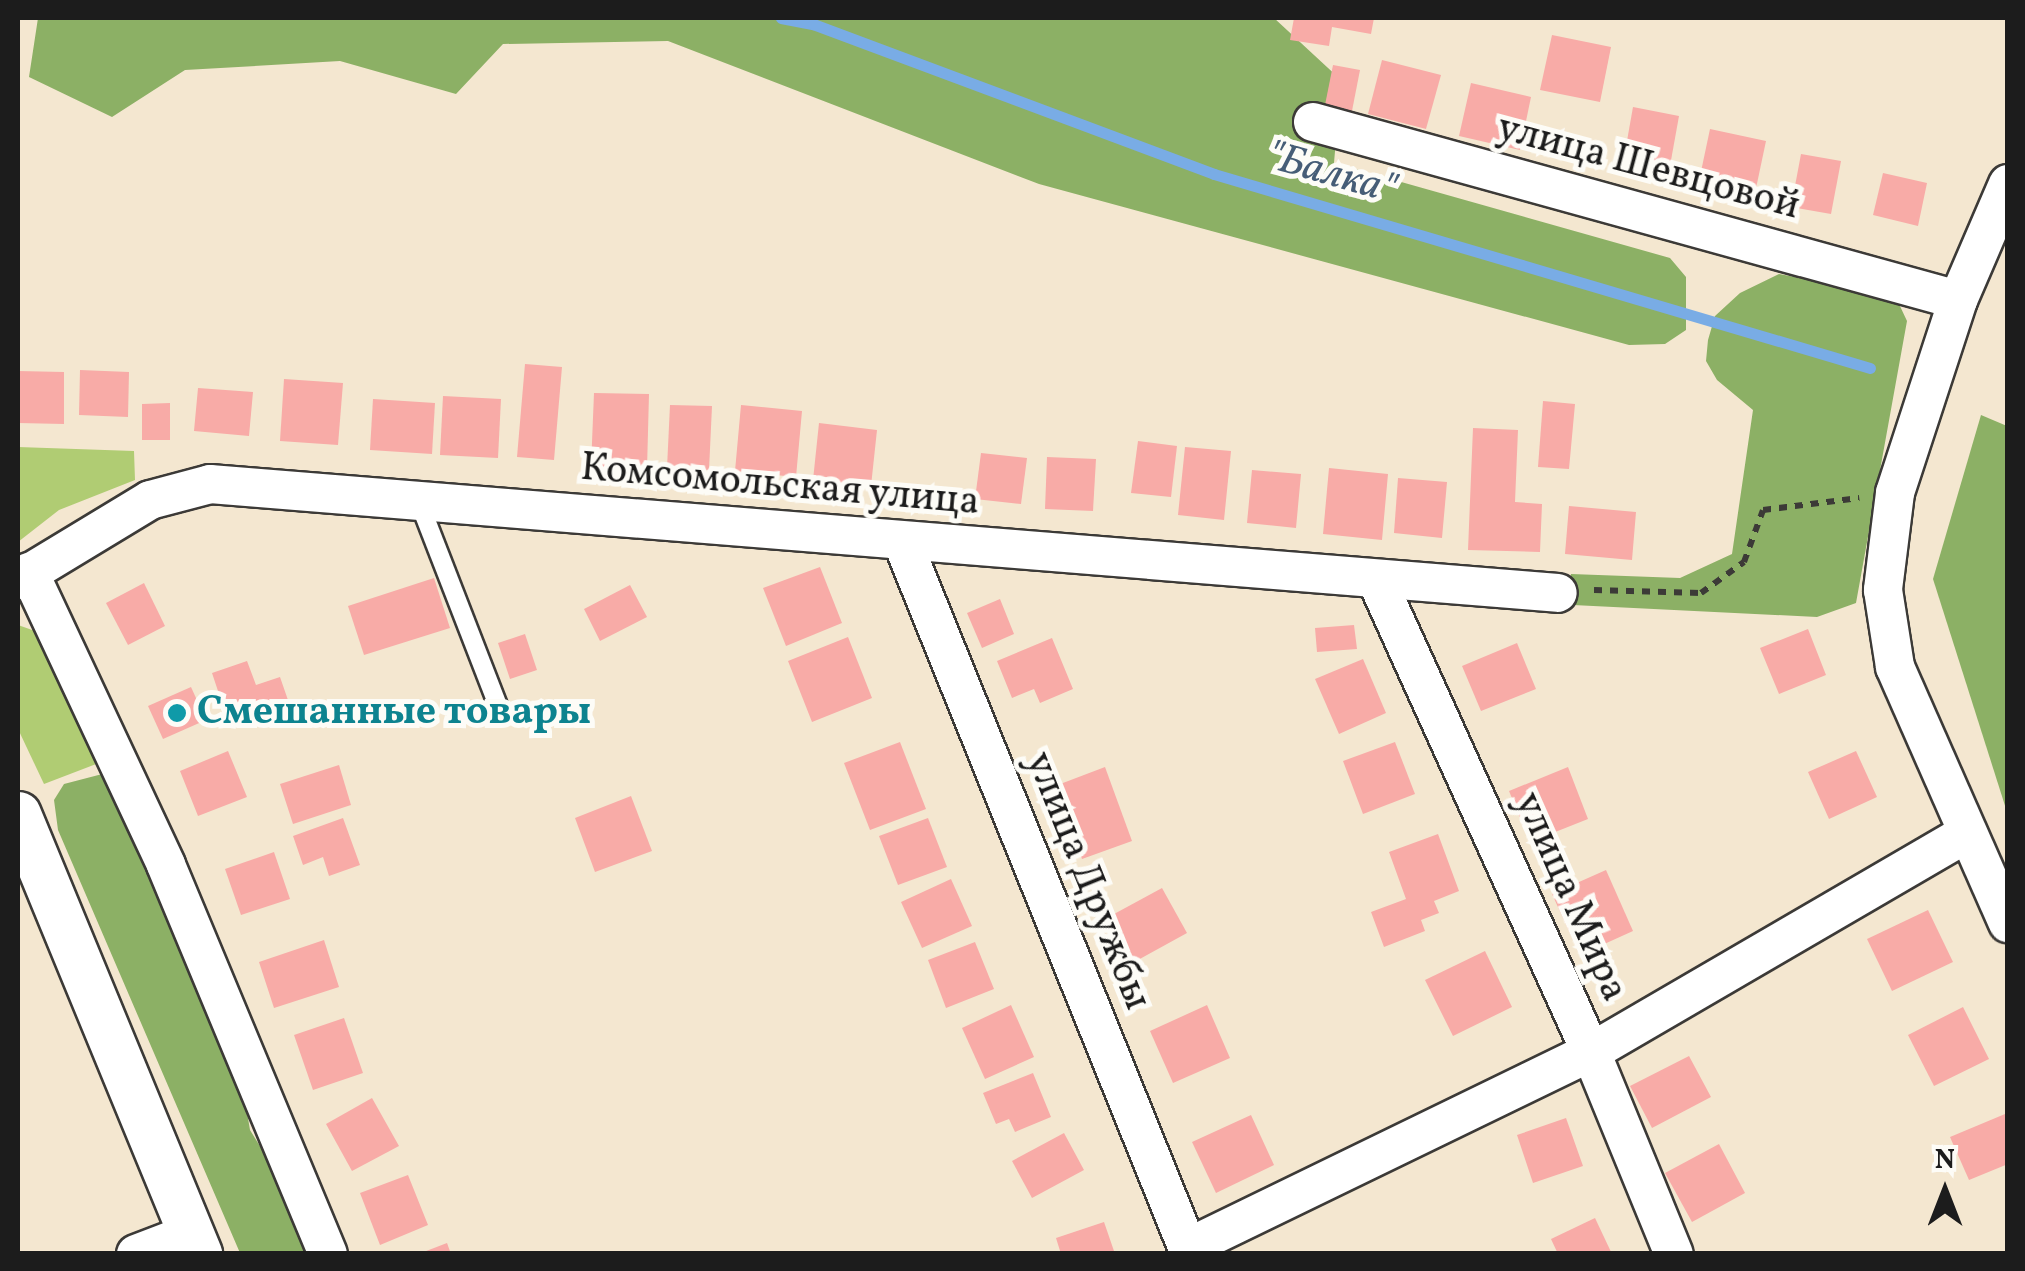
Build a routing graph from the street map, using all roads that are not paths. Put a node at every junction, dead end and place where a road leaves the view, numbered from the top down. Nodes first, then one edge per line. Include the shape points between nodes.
1 (1313, 122) dead end
2 (2008, 184) edge
3 (1958, 300) junction
4 (419, 502) junction
5 (902, 542) junction
6 (23, 576) edge
7 (1377, 581) junction
8 (1566, 591) road end
9 (501, 713) dead end
10 (18, 814) edge
11 (1966, 834) junction
12 (2008, 923) edge
13 (1591, 1052) junction
14 (194, 1244) edge
15 (1189, 1251) edge
16 (136, 1254) edge
17 (328, 1254) edge
18 (1674, 1254) edge

1 - 3 street, улица Шевцовой
2 - 3 street
3 - 11 street via 1895,493 1885,621 1908,701
4 - 5 street, Комсомольская улица
4 - 6 street, Комсомольская улица via 210,484 150,500
4 - 9 lane
5 - 7 street, Комсомольская улица
5 - 15 street, улица Дружбы
6 - 17 street via 166,865
7 - 8 street, Комсомольская улица
7 - 13 street, улица Мира
10 - 14 street
11 - 12 street
11 - 13 street
13 - 15 street
13 - 18 street, улица Мира
14 - 16 street

